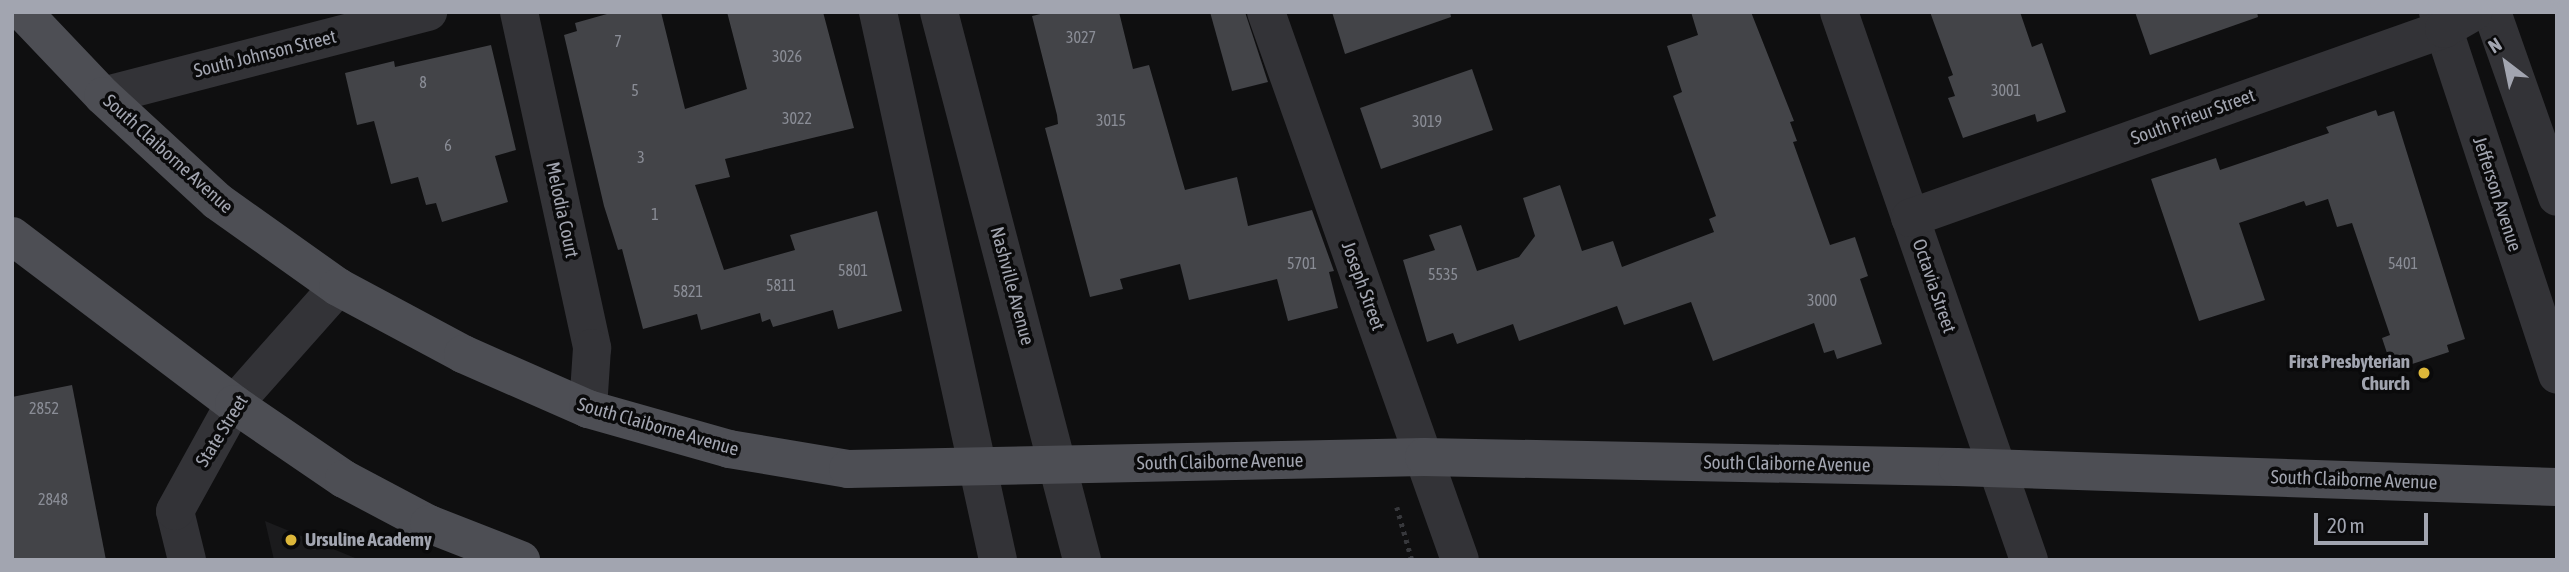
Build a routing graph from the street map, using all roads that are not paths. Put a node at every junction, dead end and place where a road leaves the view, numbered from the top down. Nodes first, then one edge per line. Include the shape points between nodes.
1 (23, 12) edge
2 (428, 12) edge
3 (519, 12) edge
4 (878, 12) edge
5 (939, 12) edge
6 (1266, 12) edge
7 (1839, 12) edge
8 (2492, 12) edge
9 (2452, 18) edge
10 (103, 96) junction
11 (2557, 197) edge
12 (1910, 218) junction
13 (12, 236) edge
14 (338, 287) junction
15 (2557, 375) edge
16 (234, 404) junction
17 (588, 409) junction
18 (1424, 457) junction
19 (976, 467) junction
20 (1060, 467) junction
21 (1996, 468) junction
22 (2557, 487) edge
23 (187, 560) edge
24 (521, 560) edge
25 (998, 560) edge
26 (1082, 560) edge
27 (1460, 560) edge
28 (2029, 560) edge

1 - 10 main road, South Claiborne Avenue
2 - 10 street, South Johnson Street
3 - 17 street, Melodia Court via 592,348
4 - 19 street
5 - 20 street, Nashville Avenue
6 - 18 street, Joseph Street
7 - 12 street, Octavia Street
8 - 11 street
9 - 12 street, South Prieur Street
9 - 15 street, Jefferson Avenue
10 - 14 main road, South Claiborne Avenue via 217,201
12 - 21 street, Octavia Street
13 - 16 main road
14 - 16 street, State Street
14 - 17 main road, South Claiborne Avenue via 463,354
16 - 23 street, State Street via 175,511
16 - 24 main road via 344,479 429,524
17 - 19 main road, South Claiborne Avenue via 729,449 848,469
18 - 20 main road, South Claiborne Avenue
18 - 21 main road, South Claiborne Avenue
18 - 27 street, Joseph Street
19 - 20 main road, South Claiborne Avenue
19 - 25 street
20 - 26 street, Nashville Avenue
21 - 22 main road, South Claiborne Avenue
21 - 28 street, Octavia Street

